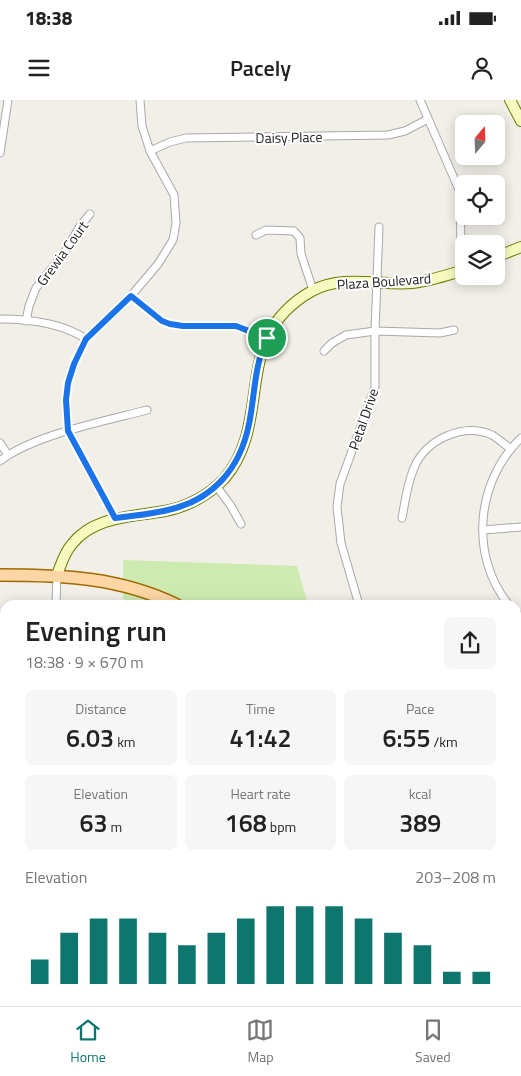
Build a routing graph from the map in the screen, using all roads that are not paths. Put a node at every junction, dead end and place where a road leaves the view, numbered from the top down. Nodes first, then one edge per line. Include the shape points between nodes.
1 (8, 100) edge
2 (140, 100) edge
3 (420, 100) edge
4 (510, 100) edge
5 (428, 119) junction
6 (521, 120) edge
7 (1, 134) edge
8 (150, 151) junction
9 (0, 153) edge
10 (90, 214) dead end
11 (380, 227) dead end
12 (256, 235) dead end
13 (461, 235) edge
14 (521, 247) edge
15 (505, 253) edge
16 (455, 273) edge
17 (377, 282) junction
18 (313, 290) junction
19 (131, 296) junction
20 (0, 319) edge
21 (26, 321) junction
22 (454, 330) dead end
23 (375, 331) junction
24 (267, 338) junction
25 (86, 339) junction
26 (324, 350) dead end
27 (147, 410) dead end
28 (68, 431) junction
29 (521, 438) edge
30 (0, 443) edge
31 (511, 449) junction
32 (8, 454) junction
33 (0, 460) edge
34 (217, 487) junction
35 (115, 518) junction
36 (402, 518) dead end
37 (241, 524) dead end
38 (521, 527) edge
39 (483, 530) junction
40 (0, 575) edge
41 (57, 575) junction
42 (56, 600) edge
43 (165, 600) edge
44 (358, 600) edge
45 (506, 600) edge

1 - 7 street
2 - 8 street via 142,126
3 - 5 street
4 - 6 main road
5 - 8 street, Daisy Place via 405,131 388,135 186,138
5 - 13 street via 460,192
7 - 9 street
8 - 19 street via 174,195 176,222 173,240
10 - 21 street, Grewia Court via 36,288
11 - 17 street, Petal Drive
12 - 18 street via 266,230 294,232 300,238 301,254
14 - 15 main road
16 - 17 main road, Plaza Boulevard via 412,283
17 - 18 main road, Plaza Boulevard via 343,282
17 - 23 street, Petal Drive
18 - 24 main road, Plaza Boulevard via 284,312
19 - 24 street via 170,324 236,326
19 - 25 street
20 - 21 street
21 - 25 street via 57,325
22 - 23 street via 440,333
23 - 26 street via 346,335
23 - 44 street, Petal Drive via 375,387 340,484 337,507 341,543
24 - 34 main road, Plaza Boulevard via 256,370 245,441 238,459
25 - 28 street via 68,383
27 - 28 street
28 - 32 street
28 - 35 street
29 - 31 street
30 - 32 street
31 - 36 street via 492,436 477,432 462,432 439,440 421,456 413,469
31 - 39 street via 490,487 484,508
32 - 33 street
34 - 35 main road via 167,511
34 - 37 street
35 - 41 main road via 91,528 72,544
38 - 39 street
39 - 45 street via 488,568
40 - 41 main road
41 - 42 street
41 - 43 main road via 119,584

